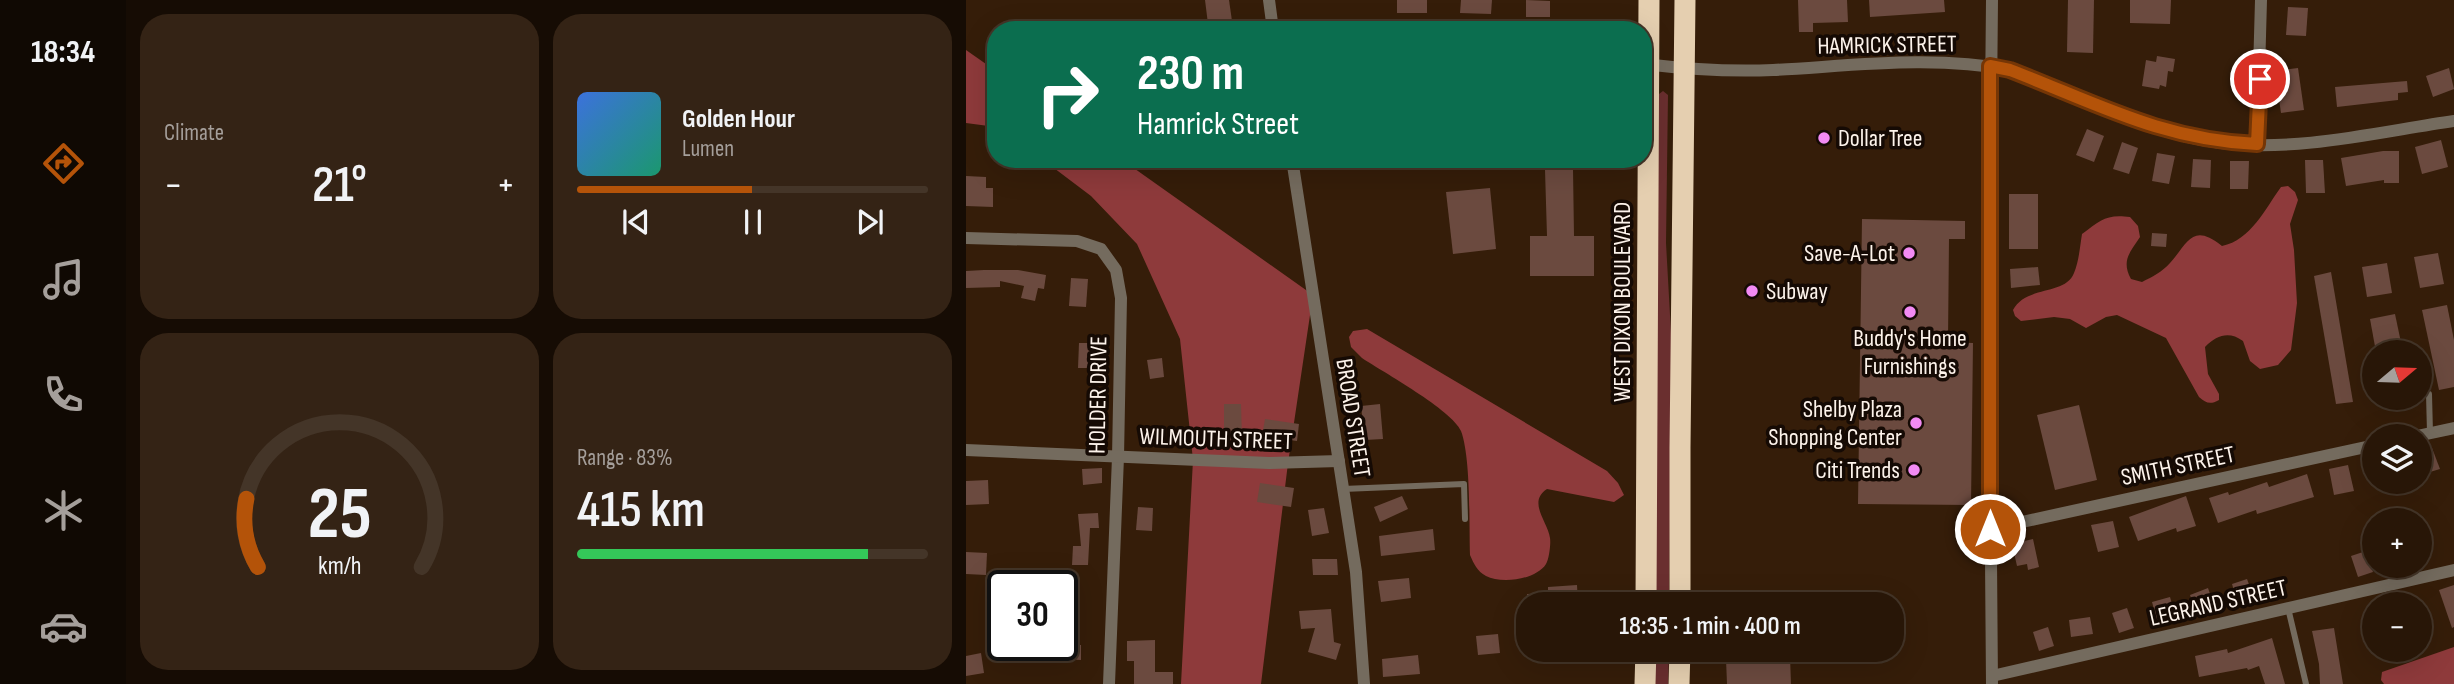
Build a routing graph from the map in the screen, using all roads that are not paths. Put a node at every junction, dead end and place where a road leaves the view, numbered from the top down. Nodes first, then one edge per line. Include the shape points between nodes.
1 (1269, 0) edge
2 (1649, 0) edge
3 (1685, 0) edge
4 (1992, 0) edge
5 (2261, 0) edge
6 (1272, 21) edge
7 (1648, 21) edge
8 (1652, 66) edge
9 (1990, 66) junction
10 (1684, 68) junction
11 (2454, 121) edge
12 (2257, 144) junction
13 (1293, 168) edge
14 (1647, 168) edge
15 (966, 238) edge
16 (2454, 428) edge
17 (2432, 433) edge
18 (2362, 448) edge
19 (966, 450) edge
20 (1118, 457) junction
21 (1339, 461) junction
22 (1343, 489) junction
23 (1465, 519) dead end
24 (1990, 529) junction
25 (2454, 570) edge
26 (1646, 592) edge
27 (1680, 592) edge
28 (2288, 608) junction
29 (1646, 662) edge
30 (1679, 662) edge
31 (1992, 680) edge
32 (1109, 684) edge
33 (1364, 684) edge
34 (1645, 684) edge
35 (1679, 684) edge
36 (2306, 684) edge

1 - 6 street
2 - 7 highway, WEST DIXON BOULEVARD
3 - 10 highway
4 - 9 street
5 - 12 street
8 - 10 street, HAMRICK STREET
9 - 10 street, HAMRICK STREET
9 - 12 street, HAMRICK STREET via 2155,128 2221,143
9 - 24 street
10 - 27 highway
11 - 12 street, HAMRICK STREET via 2329,140
13 - 21 street, BROAD STREET
14 - 26 highway, WEST DIXON BOULEVARD
15 - 20 street, HOLDER DRIVE via 1077,241 1101,249 1109,257 1121,298
16 - 17 street
18 - 24 street, SMITH STREET
19 - 20 street, WILMOUTH STREET
20 - 21 street, WILMOUTH STREET
20 - 32 street, HOLDER DRIVE
21 - 22 street, BROAD STREET
22 - 23 lane via 1464,484
22 - 33 street, BROAD STREET via 1356,572
24 - 31 street
25 - 28 street, LEGRAND STREET
28 - 31 street, LEGRAND STREET
28 - 36 lane
29 - 34 highway
30 - 35 highway

